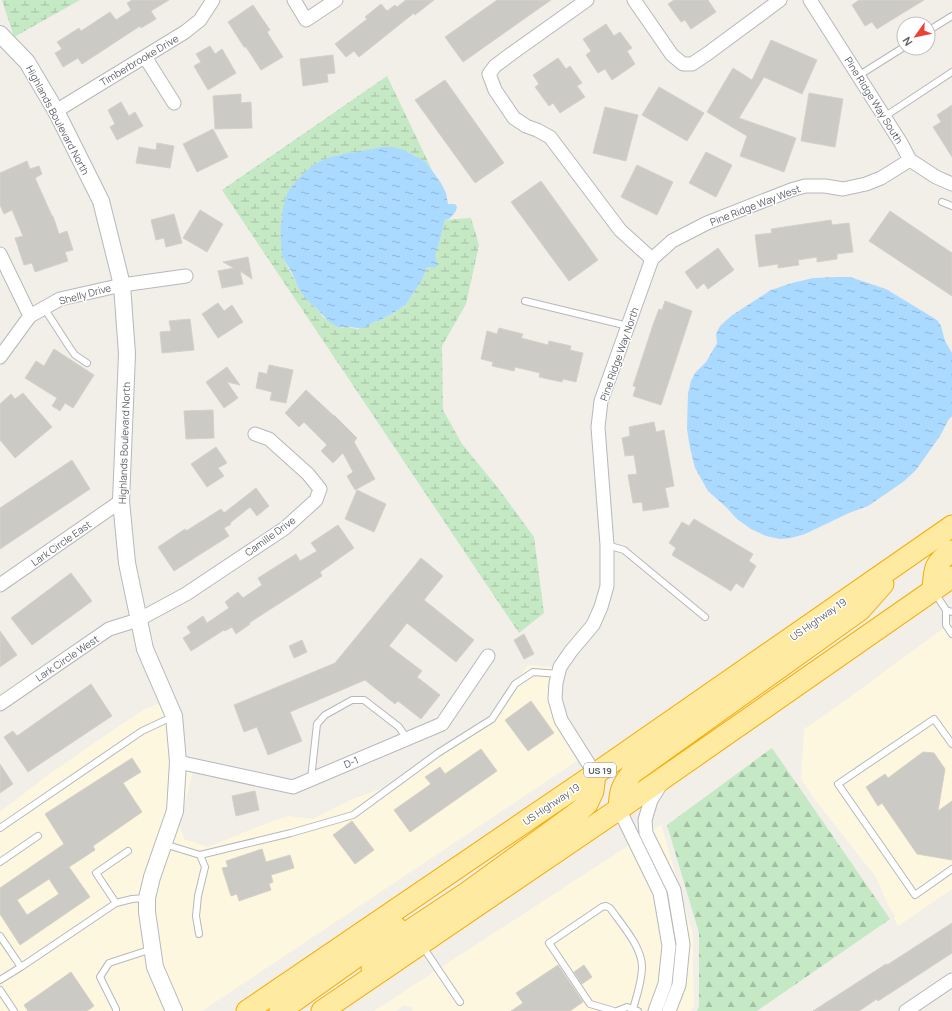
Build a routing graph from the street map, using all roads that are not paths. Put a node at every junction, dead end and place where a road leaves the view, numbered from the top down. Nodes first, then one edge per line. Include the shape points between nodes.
1 (213, 0) edge
2 (294, 0) edge
3 (336, 0) edge
4 (587, 0) edge
5 (634, 0) edge
6 (780, 0) edge
7 (810, 0) edge
8 (952, 16) edge
9 (936, 26) edge
10 (0, 34) edge
11 (896, 52) edge
12 (145, 57) junction
13 (952, 72) edge
14 (858, 76) junction
15 (174, 103) dead end
16 (56, 111) junction
17 (884, 117) junction
18 (910, 160) junction
19 (952, 184) edge
20 (942, 202) dead end
21 (952, 206) edge
22 (0, 254) edge
23 (652, 259) junction
24 (186, 276) dead end
25 (122, 285) junction
26 (525, 301) dead end
27 (44, 308) junction
28 (30, 316) junction
29 (628, 326) junction
30 (0, 357) edge
31 (87, 363) dead end
32 (255, 434) dead end
33 (121, 501) junction
34 (952, 526) edge
35 (608, 545) junction
36 (952, 551) edge
37 (905, 559) junction
38 (952, 577) edge
39 (0, 585) edge
40 (933, 590) junction
41 (949, 611) edge
42 (705, 617) dead end
43 (138, 620) junction
44 (952, 634) edge
45 (488, 656) dead end
46 (559, 674) junction
47 (0, 704) edge
48 (174, 716) junction
49 (407, 739) junction
50 (952, 744) edge
51 (178, 762) junction
52 (676, 769) junction
53 (595, 774) junction
54 (311, 779) junction
55 (619, 808) junction
56 (0, 828) edge
57 (38, 836) dead end
58 (164, 844) junction
59 (128, 850) dead end
60 (200, 855) junction
61 (0, 862) edge
62 (465, 863) junction
63 (952, 869) edge
64 (147, 898) junction
65 (116, 903) junction
66 (198, 934) dead end
67 (0, 936) edge
68 (421, 944) junction
69 (152, 949) junction
70 (21, 967) junction
71 (0, 980) edge
72 (952, 980) edge
73 (0, 990) edge
74 (352, 990) junction
75 (460, 1002) dead end
76 (635, 1010) edge
77 (14, 1011) edge
78 (116, 1011) edge
79 (174, 1011) edge
80 (247, 1011) edge
81 (280, 1011) edge
82 (322, 1011) edge
83 (614, 1011) edge
84 (617, 1011) edge
85 (655, 1011) edge
86 (669, 1011) edge
87 (906, 1011) edge

1 - 12 street, Timberbrooke Drive via 200,20
2 - 3 street via 306,20
4 - 23 street via 495,66 489,74 495,90 514,118 550,137 620,230
5 - 6 street via 672,55 683,64 692,64
7 - 14 street, Pine Ridge Way South
8 - 9 lane
10 - 16 street, Highlands Boulevard North via 27,62
11 - 14 lane
12 - 15 street
12 - 16 street, Timberbrooke Drive
13 - 17 lane
14 - 17 street, Pine Ridge Way South
16 - 25 street, Highlands Boulevard North via 101,201
17 - 18 street, Pine Ridge Way South
18 - 19 street, Pine Ridge Way South
18 - 23 street, Pine Ridge Way West via 882,178 866,184 843,188 805,186 791,190 707,223 672,241
20 - 21 lane
22 - 28 street
23 - 29 street, Pine Ridge Way North
24 - 25 street, Shelly Drive
25 - 27 street, Shelly Drive via 60,299
25 - 33 street, Highlands Boulevard North via 127,354
26 - 29 lane
27 - 28 street, Shelly Drive
27 - 31 lane via 75,355
28 - 30 street, Shelly Drive
29 - 35 street, Pine Ridge Way North via 601,401 598,427
32 - 43 street, Camille Drive via 269,439 308,474 320,489 316,500 285,528 186,594
33 - 39 street, Lark Circle East
33 - 43 street, Highlands Boulevard North via 127,563
34 - 37 highway, US Highway 19 / US 19
35 - 42 lane via 624,550
35 - 46 street, Pine Ridge Way North via 606,586 601,607 593,625 560,667
36 - 40 highway via 937,564
37 - 53 highway, US Highway 19 / US 19
37 - 55 highway via 860,610 632,773 623,785
38 - 40 highway
40 - 41 lane
40 - 52 highway
41 - 44 lane via 946,625
43 - 47 street, Lark Circle West via 108,630
43 - 48 street, Highlands Boulevard North via 145,649
45 - 49 street, D-1 via 442,724
46 - 53 street, Pine Ridge Way North via 555,699 561,720
46 - 60 lane via 533,672 515,684 492,719 438,752 354,815 291,834
48 - 51 street, Highlands Boulevard North
48 - 56 lane via 142,731
49 - 54 street, D-1
49 - 54 lane via 399,727 364,700 352,700 325,715 317,724
50 - 63 lane via 934,719 838,784 915,895
51 - 54 street, D-1 via 293,787
51 - 58 street, Highlands Boulevard North via 175,811
52 - 55 highway
52 - 86 street via 651,800 645,820 646,833 674,890 683,944 679,985
53 - 62 highway, US Highway 19 / US 19
53 - 74 highway via 593,791 587,804 578,812 398,939
55 - 68 highway
55 - 85 street via 660,893 669,946 665,984
57 - 61 lane
58 - 60 lane
58 - 64 street, Highlands Boulevard North
59 - 65 lane via 96,872
60 - 66 lane via 205,867 198,896
62 - 80 highway, US Highway 19 / US 19
62 - 81 highway via 414,916
64 - 65 lane via 132,898
64 - 69 street, Highlands Boulevard North
65 - 70 lane
67 - 70 lane
68 - 74 highway
68 - 75 lane
69 - 78 lane via 109,963 100,977
69 - 79 street, Highlands Boulevard North via 155,967
70 - 71 lane
72 - 87 street
73 - 77 lane
74 - 82 highway
76 - 83 lane via 641,981 641,956 610,908 606,906 549,943 590,1004
76 - 84 lane via 627,1007

